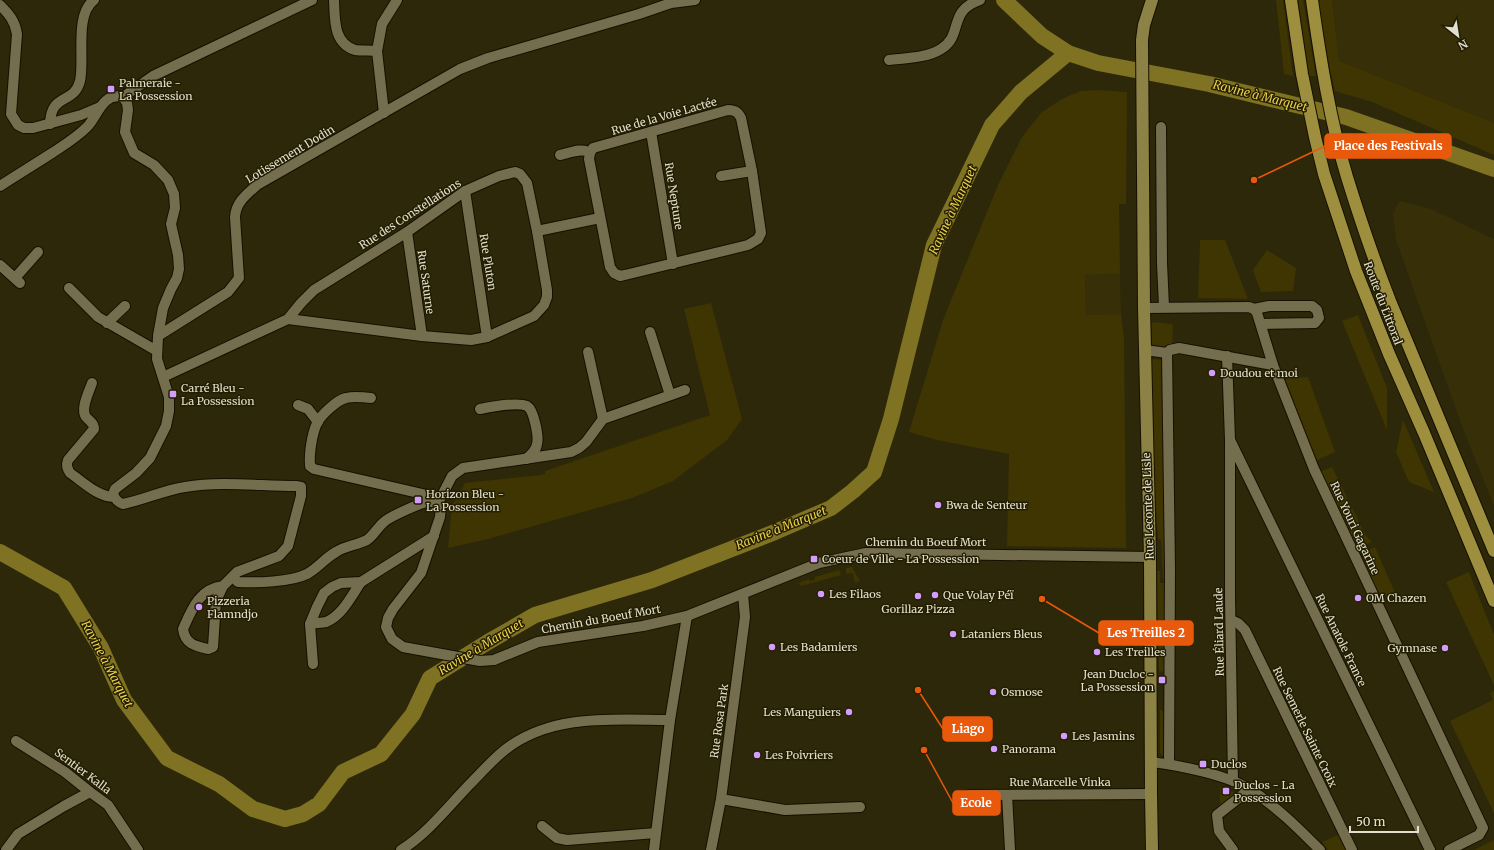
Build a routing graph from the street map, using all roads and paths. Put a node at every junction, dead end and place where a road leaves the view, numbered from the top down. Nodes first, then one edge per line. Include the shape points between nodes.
1 (312, 0) edge
2 (334, 0) edge
3 (397, 0) edge
4 (695, 0) edge
5 (980, 0) edge
6 (1152, 0) edge
7 (1291, 0) edge
8 (1312, 0) edge
9 (90, 1) edge
10 (0, 5) edge
11 (377, 51) junction
12 (889, 60) dead end
13 (123, 97) junction
14 (100, 107) junction
15 (384, 113) junction
16 (50, 124) junction
17 (1161, 127) dead end
18 (651, 132) junction
19 (560, 154) dead end
20 (590, 154) junction
21 (752, 171) junction
22 (722, 176) dead end
23 (0, 186) edge
24 (465, 191) junction
25 (600, 218) junction
26 (537, 231) junction
27 (407, 232) junction
28 (38, 252) dead end
29 (673, 264) junction
30 (0, 265) edge
31 (69, 288) dead end
32 (126, 306) dead end
33 (1164, 307) junction
34 (1144, 308) junction
35 (1254, 309) junction
36 (288, 319) junction
37 (107, 323) junction
38 (1261, 324) junction
39 (650, 332) dead end
40 (158, 336) junction
41 (422, 336) junction
42 (487, 337) junction
43 (1145, 350) junction
44 (158, 351) junction
45 (588, 352) dead end
46 (1167, 353) junction
47 (1227, 356) junction
48 (1273, 365) junction
49 (163, 377) junction
50 (92, 383) dead end
51 (685, 390) dead end
52 (670, 395) junction
53 (371, 398) dead end
54 (298, 405) dead end
55 (480, 408) dead end
56 (603, 419) junction
57 (318, 422) junction
58 (1230, 440) junction
59 (526, 459) junction
60 (1249, 479) junction
61 (1230, 483) junction
62 (114, 497) junction
63 (439, 501) junction
64 (434, 536) junction
65 (1494, 551) edge
66 (1150, 557) junction
67 (233, 577) junction
68 (361, 582) junction
69 (223, 586) junction
70 (743, 594) junction
71 (1494, 601) edge
72 (687, 616) junction
73 (1231, 620) junction
74 (310, 624) junction
75 (313, 664) dead end
76 (670, 720) junction
77 (16, 741) dead end
78 (1151, 762) junction
79 (1169, 764) junction
80 (1233, 781) junction
81 (1250, 789) junction
82 (90, 792) junction
83 (1151, 794) junction
84 (1007, 795) junction
85 (969, 796) dead end
86 (721, 799) junction
87 (860, 807) dead end
88 (542, 826) dead end
89 (656, 833) junction
90 (6, 850) edge
91 (138, 850) edge
92 (401, 850) edge
93 (654, 850) edge
94 (711, 850) edge
95 (1010, 850) edge
96 (1152, 850) edge
97 (1233, 850) edge
98 (1320, 850) edge
99 (1352, 850) edge
100 (1430, 850) edge
101 (1449, 850) edge

1 - 13 street via 153,76
2 - 11 street via 336,33 342,43 356,50
3 - 11 street via 382,24
4 - 15 street, Lotissement Dodin via 671,3 488,58 460,69
5 - 12 street via 962,10 954,34 941,49 929,54
6 - 34 main road, Rue Leconte de Lisle via 1142,40
7 - 71 highway, Route du Littoral via 1302,74 1324,174 1372,311
8 - 65 highway, Route du Littoral via 1335,130 1377,268
9 - 16 street via 83,17 80,81 74,92 53,107
10 - 16 street via 16,25 17,34 11,114 18,125 24,128
11 - 15 street
13 - 14 street via 110,97
13 - 40 street via 128,110 125,132 134,153 154,165 168,180 174,194 175,208 171,224 179,269 163,308
14 - 16 street
14 - 23 street via 83,131 72,140
15 - 40 street, Lotissement Dodin via 257,185 244,196 236,208 235,217 239,278 235,285
17 - 33 street
18 - 20 street, Rue de la Voie Lactée via 593,148
18 - 21 street, Rue de la Voie Lactée via 734,110 741,118
18 - 29 street, Rue Neptune
19 - 20 street via 583,150
20 - 25 street, Rue de la Voie Lactée
21 - 22 street
21 - 29 street, Rue de la Voie Lactée via 761,233 758,239 748,245
24 - 26 street, Rue des Constellations via 499,176 515,172 520,174 527,182
24 - 27 street, Rue des Constellations
24 - 42 street, Rue Pluton
25 - 26 street
25 - 29 street, Rue de la Voie Lactée via 610,267 614,273 620,276
26 - 42 street, Rue des Constellations via 547,290 544,305 534,316
27 - 36 street, Rue des Constellations via 314,290
27 - 41 street, Rue Saturne
28 - 30 street via 18,281
31 - 37 street
32 - 37 street
33 - 34 street
33 - 35 street
34 - 43 main road, Rue Leconte de Lisle
35 - 38 street, Rue Youri Gagarine
35 - 38 street via 1269,306 1312,306 1317,310 1319,318 1316,323
36 - 41 street, Rue des Constellations
36 - 49 street, Rue des Constellations
37 - 44 street
38 - 48 street, Rue Youri Gagarine
39 - 52 street
40 - 44 street
41 - 42 street, Rue des Constellations via 471,340
43 - 46 street
43 - 66 main road, Rue Leconte de Lisle
44 - 49 street via 157,359
45 - 56 street
46 - 47 street via 1179,348
46 - 79 street
47 - 48 street
47 - 58 street, Rue Éliard Laude
48 - 101 street, Rue Youri Gagarine via 1314,469 1482,828 1479,835
49 - 62 street via 169,411 166,426 150,458 115,489
50 - 62 street via 84,413 93,423 94,430 66,464 70,473 101,495
51 - 52 street
52 - 56 street
53 - 57 street via 344,398
54 - 57 street via 308,408
55 - 59 street via 518,405 530,409 538,438 534,452
56 - 59 street via 580,448 571,452
57 - 63 street via 309,458 310,466 314,469
58 - 60 street, Rue Anatole France
58 - 61 street, Rue Éliard Laude
59 - 63 street via 463,468 452,476
60 - 61 street via 1242,476
60 - 100 street, Rue Anatole France
61 - 73 street, Rue Éliard Laude
62 - 67 street via 123,504 158,493 206,484 301,487 288,546 279,556 237,572
63 - 64 street, Chemin du Boeuf Mort via 441,512
63 - 67 street via 420,504 385,521 366,540 339,549 314,570 299,577 249,583 238,582
64 - 68 street
64 - 72 street, Chemin du Boeuf Mort via 421,573 388,618 386,627 392,640 403,647 480,661 494,660 538,642 643,626
66 - 70 street, Chemin du Boeuf Mort via 866,553 819,563
66 - 78 main road, Rue Leconte de Lisle
67 - 69 street
68 - 74 street via 333,618
68 - 74 street via 341,583 324,593
69 - 69 street via 211,589 193,606 183,629 190,644 208,650 213,647 216,601
70 - 72 street, Chemin du Boeuf Mort
70 - 86 street, Rue Rosa Park via 745,617
72 - 76 street
73 - 80 street, Rue Éliard Laude
73 - 99 street, Rue Semerle Sainte Croix via 1245,630
74 - 75 street
76 - 89 street
76 - 92 street via 580,721 548,727 528,735 506,749 422,834
77 - 82 street, Sentier Kalla via 65,772
78 - 79 street
78 - 83 main road, Rue Leconte de Lisle
79 - 80 street
80 - 81 street
81 - 97 street via 1217,815 1219,831
81 - 98 street via 1283,814
82 - 90 street via 18,834
82 - 91 street, Sentier Kalla via 108,805
83 - 84 street, Rue Marcelle Vinka
83 - 96 main road, Rue Leconte de Lisle
84 - 85 street, Rue Marcelle Vinka
84 - 95 street
86 - 87 street via 785,810
86 - 94 street, Rue Rosa Park
88 - 89 street via 557,838 567,840
89 - 93 street

